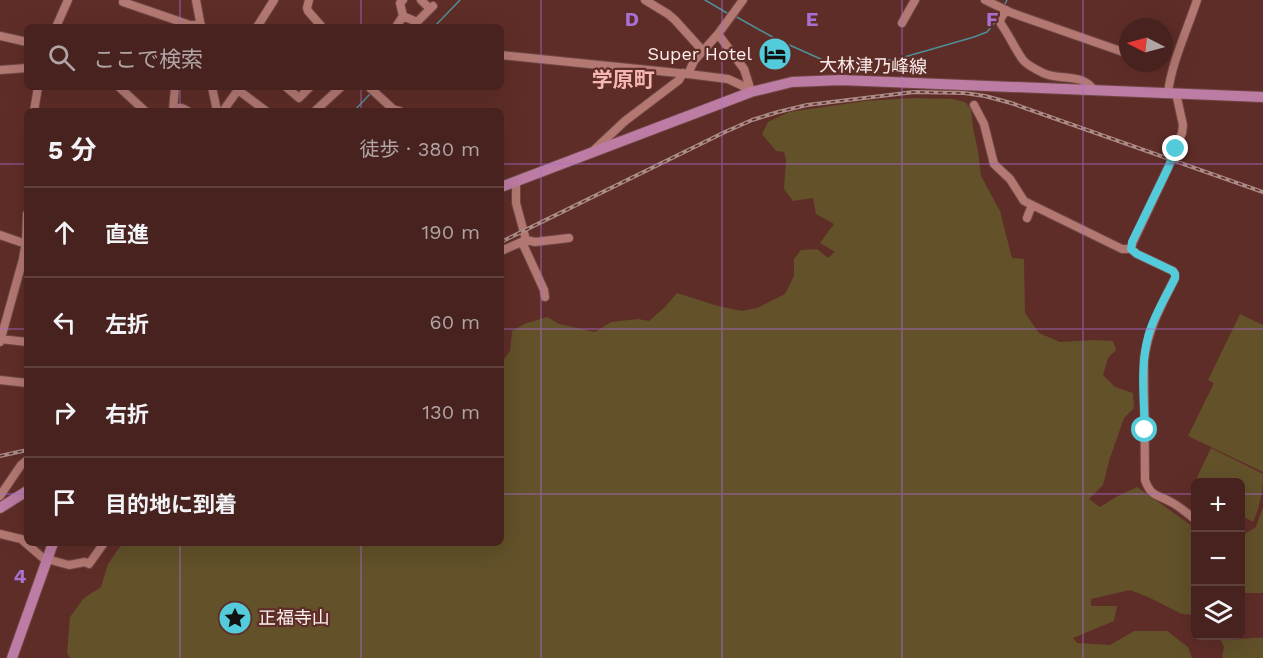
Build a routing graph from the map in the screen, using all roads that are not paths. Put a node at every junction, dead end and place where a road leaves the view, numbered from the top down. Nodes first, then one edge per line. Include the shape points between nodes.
1 (69, 0) edge
2 (196, 0) edge
3 (274, 0) edge
4 (309, 0) edge
5 (403, 0) edge
6 (421, 0) edge
7 (645, 0) edge
8 (743, 0) edge
9 (915, 0) edge
10 (985, 0) edge
11 (1197, 0) edge
12 (123, 2) dead end
13 (1004, 9) junction
14 (403, 16) junction
15 (902, 23) dead end
16 (57, 24) edge
17 (187, 24) edge
18 (201, 24) edge
19 (259, 24) edge
20 (319, 24) edge
21 (398, 24) edge
22 (718, 34) junction
23 (0, 36) edge
24 (24, 41) edge
25 (702, 50) junction
26 (1119, 50) edge
27 (504, 56) edge
28 (24, 68) edge
29 (0, 70) edge
30 (686, 73) junction
31 (38, 90) edge
32 (122, 90) edge
33 (175, 90) edge
34 (213, 90) edge
35 (238, 90) edge
36 (241, 90) edge
37 (290, 90) edge
38 (307, 90) edge
39 (338, 90) edge
40 (372, 90) edge
41 (1094, 90) junction
42 (751, 92) junction
43 (1172, 93) junction
44 (1263, 97) edge
45 (974, 105) dead end
46 (34, 108) edge
47 (142, 108) edge
48 (173, 108) edge
49 (216, 108) edge
50 (225, 108) edge
51 (262, 108) edge
52 (318, 108) edge
53 (393, 108) edge
54 (591, 153) junction
55 (515, 182) junction
56 (504, 186) edge
57 (1032, 205) junction
58 (1027, 218) dead end
59 (0, 235) edge
60 (568, 238) dead end
61 (24, 241) edge
62 (524, 241) junction
63 (1131, 249) junction
64 (504, 250) edge
65 (24, 253) edge
66 (545, 297) dead end
67 (0, 340) edge
68 (24, 342) edge
69 (0, 380) edge
70 (24, 383) edge
71 (24, 462) edge
72 (24, 494) edge
73 (0, 496) edge
74 (0, 508) edge
75 (1191, 516) edge
76 (0, 534) edge
77 (24, 542) edge
78 (29, 546) edge
79 (52, 546) edge
80 (101, 546) edge
81 (47, 559) junction
82 (12, 658) edge

1 - 16 street
2 - 18 street
3 - 19 street
4 - 20 street via 308,11
5 - 14 street
6 - 14 street via 432,8 417,22
7 - 25 street via 668,14
8 - 22 street
9 - 15 street
10 - 13 street
11 - 43 street via 1169,84
12 - 17 street
13 - 26 street
13 - 41 street via 1001,24 1024,61 1048,74 1081,80
14 - 21 street
22 - 25 street
22 - 42 street via 744,69
23 - 24 street
25 - 30 street
27 - 30 street
28 - 29 street
30 - 42 street via 728,79
30 - 54 street
31 - 46 street
32 - 47 street
33 - 48 street
34 - 49 street
35 - 50 street
36 - 51 street
37 - 38 street via 299,98
39 - 52 street
40 - 53 street
41 - 42 main road, 大林津乃峰線 via 821,80
41 - 43 main road, 大林津乃峰線
42 - 54 main road, 大林津乃峰線
43 - 44 main road, 大林津乃峰線
43 - 63 street via 1183,125 1182,134
45 - 57 street via 984,124 994,164 1024,201
54 - 55 main road, 大林津乃峰線
55 - 56 main road, 大林津乃峰線
55 - 62 street
57 - 58 street
57 - 63 street via 1122,249
59 - 61 street
60 - 62 street
62 - 64 street
62 - 66 street
63 - 75 street via 1175,274 1148,335 1144,360 1145,480 1154,495
65 - 67 street
67 - 68 street
69 - 70 street
71 - 73 street
72 - 74 main road
76 - 77 street
78 - 81 street
79 - 81 main road
80 - 81 street via 90,564 69,565
81 - 82 main road

